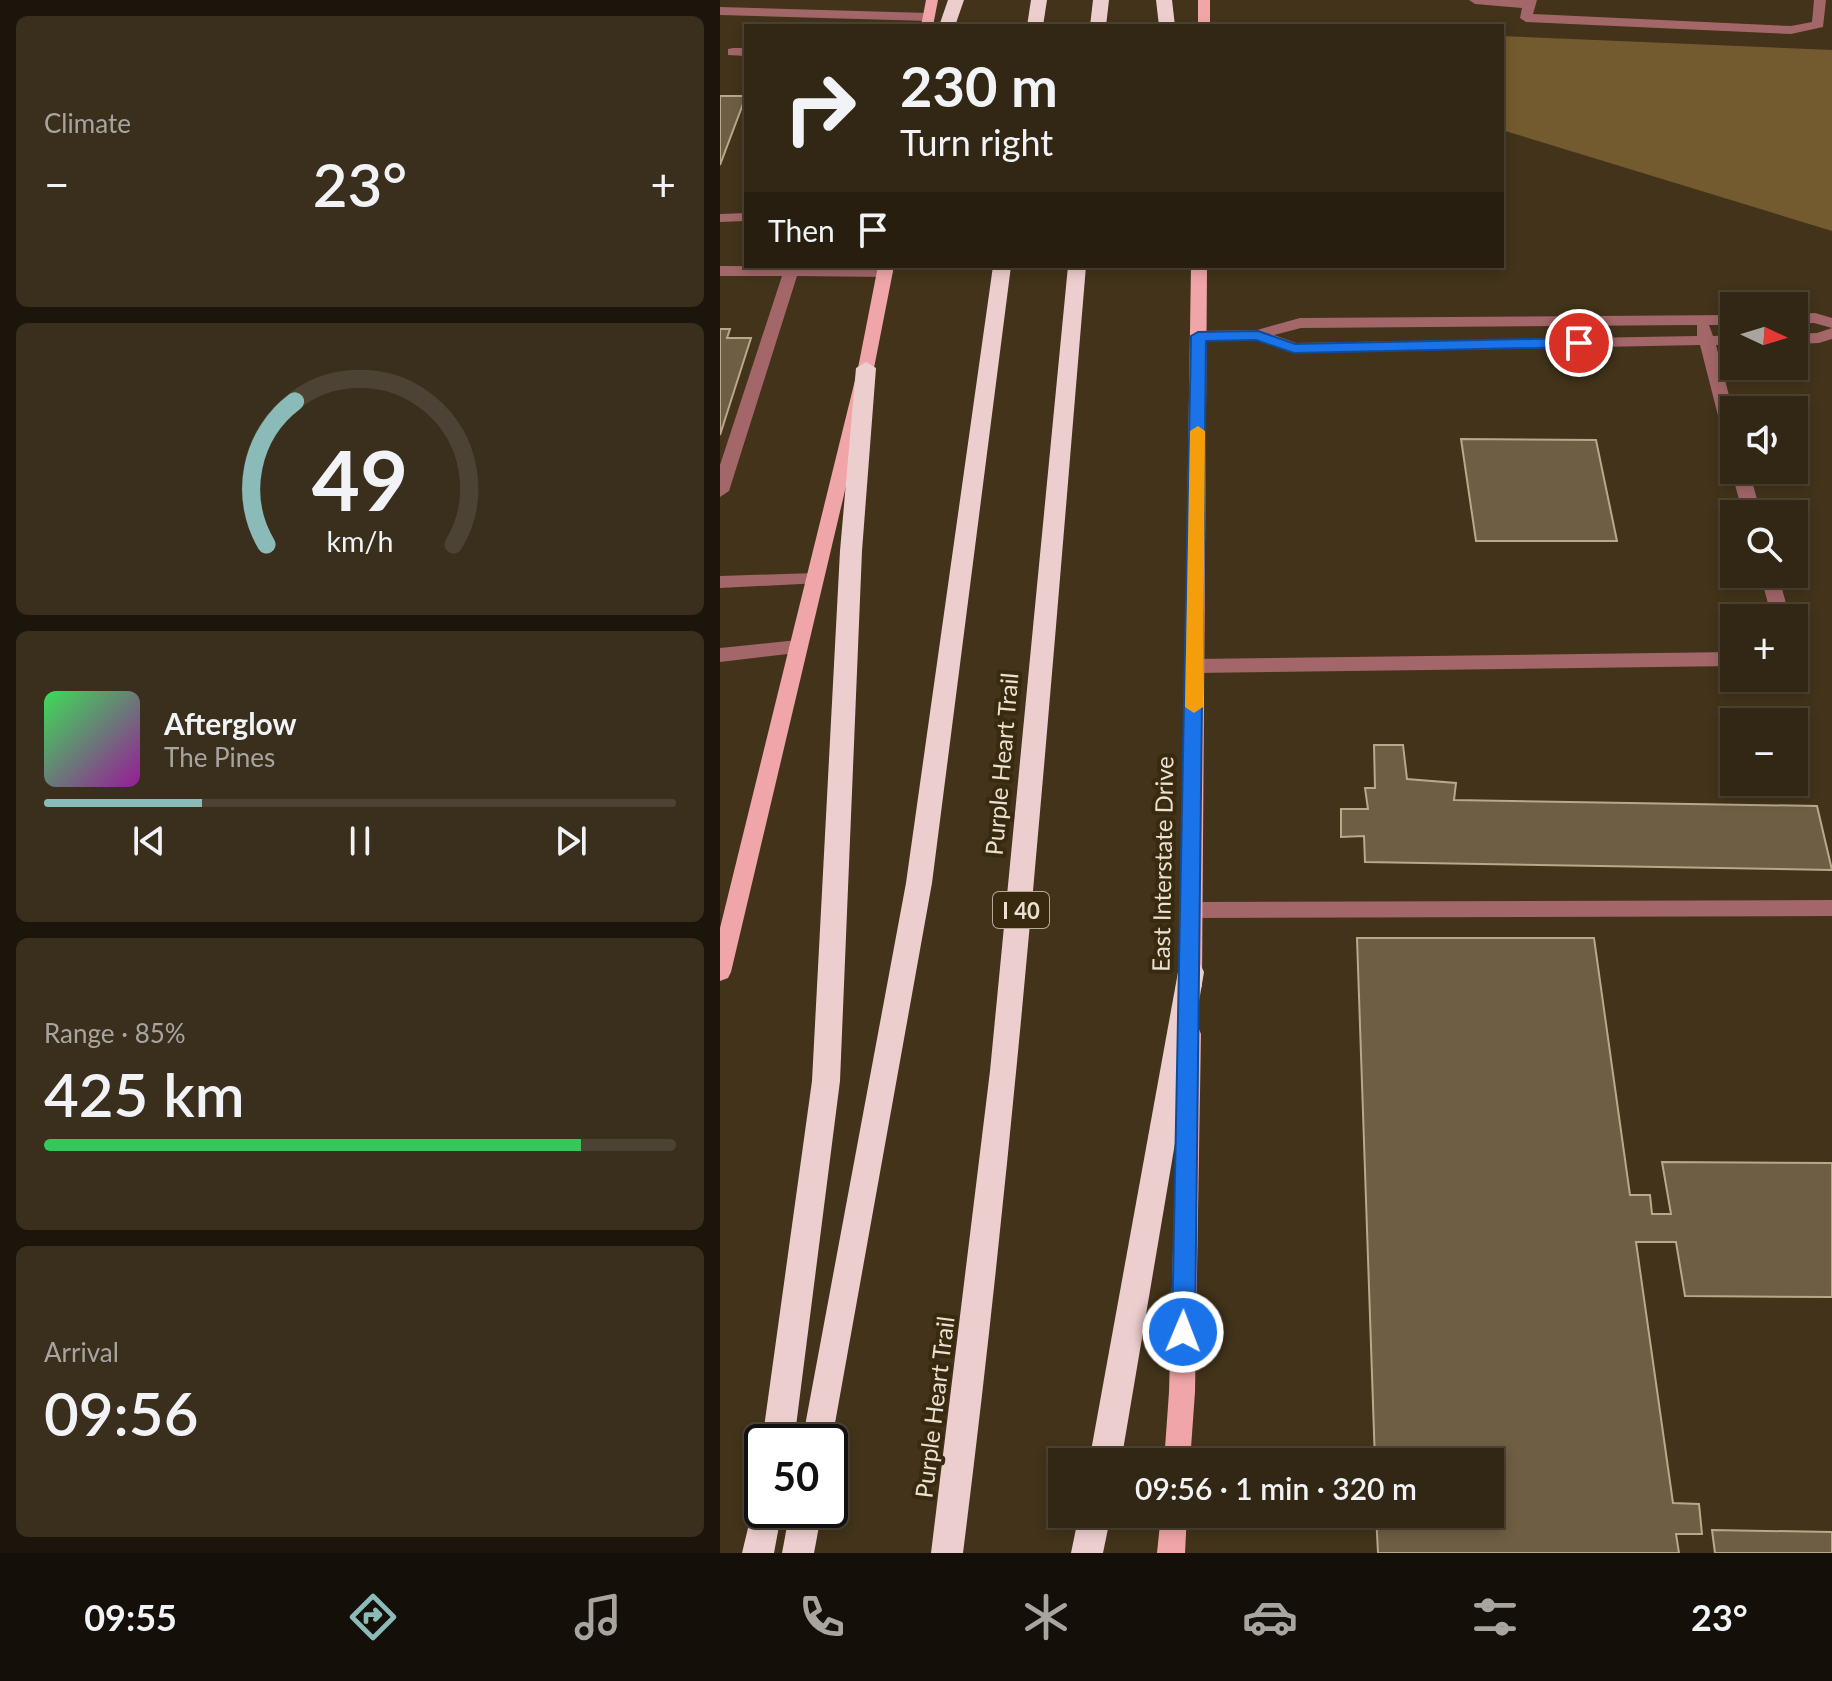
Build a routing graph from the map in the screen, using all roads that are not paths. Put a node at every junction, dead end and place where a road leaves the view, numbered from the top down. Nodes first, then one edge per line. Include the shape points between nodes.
1 (932, 0) edge
2 (956, 0) edge
3 (1039, 0) edge
4 (1101, 0) edge
5 (1164, 0) edge
6 (1204, 0) edge
7 (1475, 0) edge
8 (1820, 0) edge
9 (1530, 3) edge
10 (720, 11) edge
11 (842, 20) edge
12 (928, 22) edge
13 (948, 24) edge
14 (1035, 24) edge
15 (1098, 24) edge
16 (1167, 24) edge
17 (1204, 24) edge
18 (744, 217) edge
19 (720, 218) edge
20 (1002, 268) edge
21 (1077, 268) edge
22 (1199, 268) edge
23 (792, 269) edge
24 (885, 269) edge
25 (720, 271) edge
26 (1808, 318) edge
27 (1700, 320) junction
28 (1720, 320) edge
29 (1832, 323) edge
30 (1832, 333) edge
31 (1258, 335) junction
32 (1198, 336) junction
33 (1808, 338) edge
34 (1706, 340) junction
35 (1720, 340) edge
36 (866, 368) junction
37 (1721, 396) edge
38 (720, 491) edge
39 (815, 579) junction
40 (720, 582) edge
41 (798, 647) junction
42 (720, 655) edge
43 (1720, 659) edge
44 (1195, 666) junction
45 (1832, 908) edge
46 (1191, 910) junction
47 (720, 972) edge
48 (1191, 972) junction
49 (780, 1424) edge
50 (821, 1424) edge
51 (1107, 1448) edge
52 (1178, 1448) edge
53 (763, 1528) edge
54 (803, 1528) edge
55 (1092, 1528) edge
56 (1173, 1528) edge
57 (758, 1553) edge
58 (798, 1553) edge
59 (947, 1553) edge
60 (1087, 1553) edge
61 (1171, 1553) edge

1 - 12 main road
2 - 13 highway
3 - 14 highway
4 - 15 highway
5 - 16 highway
6 - 17 main road
7 - 9 street
8 - 9 street via 1818,24 1791,30 1526,18
10 - 11 street
11 - 12 street
18 - 19 street
20 - 50 highway via 919,883
21 - 59 highway, Purple Heart Trail / I 40 via 1022,898 970,1389
22 - 32 main road, East Interstate Drive
23 - 24 street
23 - 25 street
23 - 38 street
24 - 36 main road
26 - 29 street
27 - 28 street
27 - 31 street via 1300,323
27 - 34 street
30 - 33 street
31 - 32 street
31 - 34 street via 1294,348
32 - 44 main road, East Interstate Drive
34 - 35 street
34 - 37 street
36 - 39 main road
36 - 49 highway via 851,551 826,1081
39 - 40 street
39 - 41 main road
41 - 42 street
41 - 47 main road
43 - 44 street
44 - 46 main road, East Interstate Drive
45 - 46 street
46 - 48 main road, East Interstate Drive
48 - 51 highway
48 - 52 main road, East Interstate Drive
53 - 57 highway
54 - 58 highway
55 - 60 highway
56 - 61 main road

